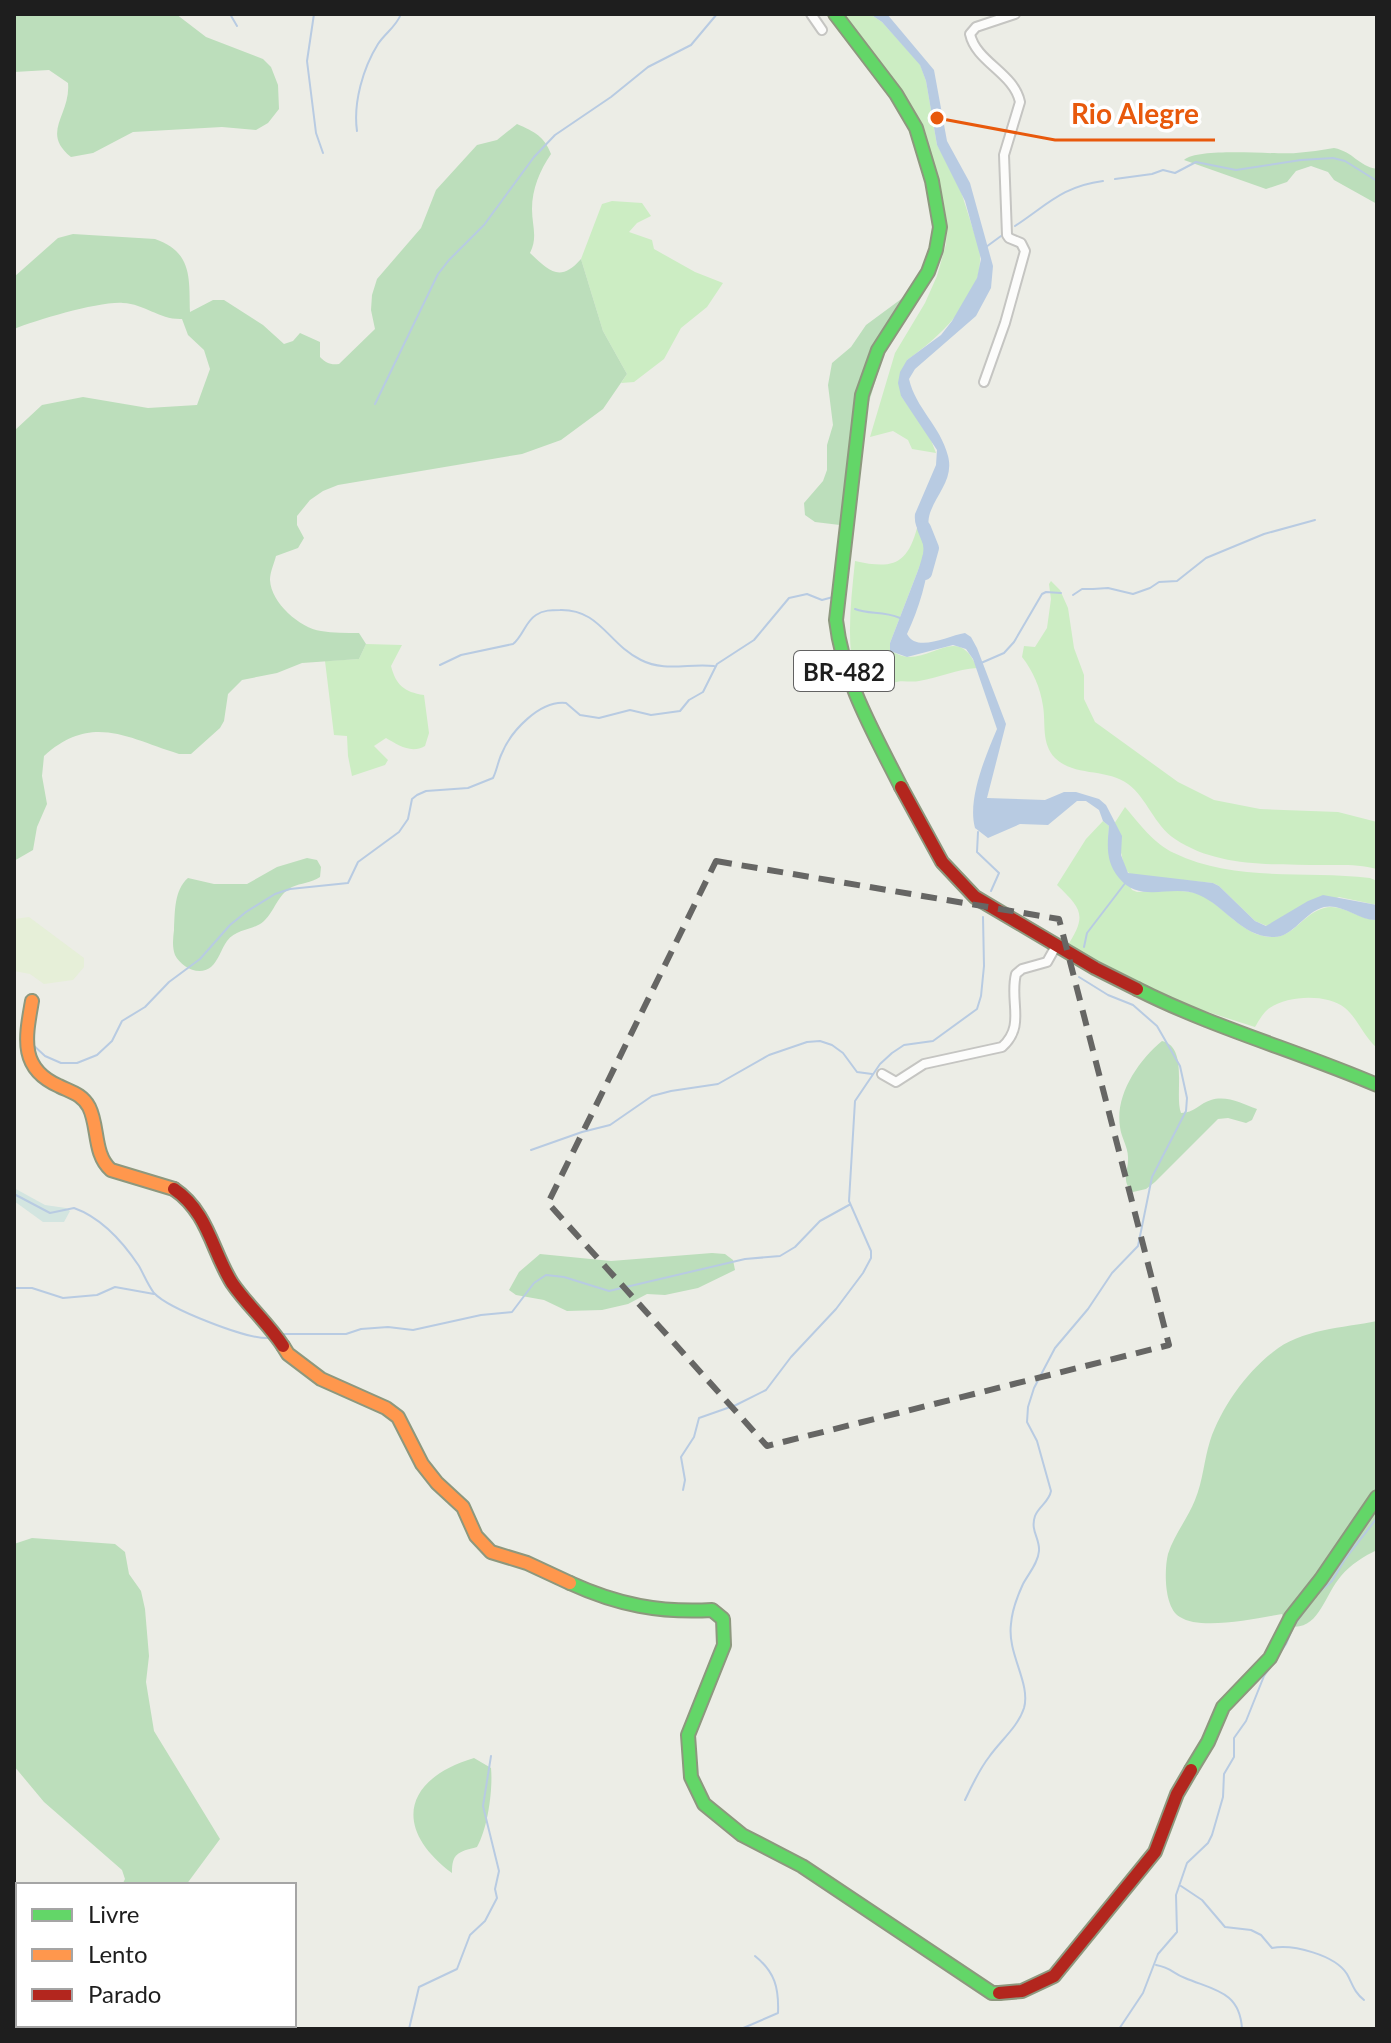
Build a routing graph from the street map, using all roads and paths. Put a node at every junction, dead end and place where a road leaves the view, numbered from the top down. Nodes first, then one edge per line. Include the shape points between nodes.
1 (811, 14) edge
2 (835, 14) edge
3 (1015, 14) edge
4 (822, 30) dead end
5 (984, 382) dead end
6 (1056, 946) junction
7 (32, 1001) dead end
8 (882, 1074) dead end
9 (1377, 1085) edge
10 (1377, 1497) edge

1 - 4 street
2 - 6 main road, BR-482 via 916,128 940,227 928,272 878,350 862,395 837,593 837,643 857,701 942,862 975,897
3 - 5 street via 970,34 1020,102 1004,155 1007,235 1025,251
6 - 8 street via 1047,962 1016,974 1016,1025 1002,1047 924,1064 896,1082
6 - 9 main road, BR-482 via 1179,1010
7 - 10 main road via 27,1052 50,1082 87,1103 97,1125 103,1164 171,1187 187,1198 209,1230 229,1278 288,1354 321,1379 398,1417 422,1464 463,1507 485,1546 614,1600 672,1612 707,1609 723,1619 724,1645 688,1735 691,1777 704,1804 742,1835 802,1866 992,1993 1022,1991 1054,1976 1155,1852 1177,1794 1223,1707 1270,1658 1291,1617

